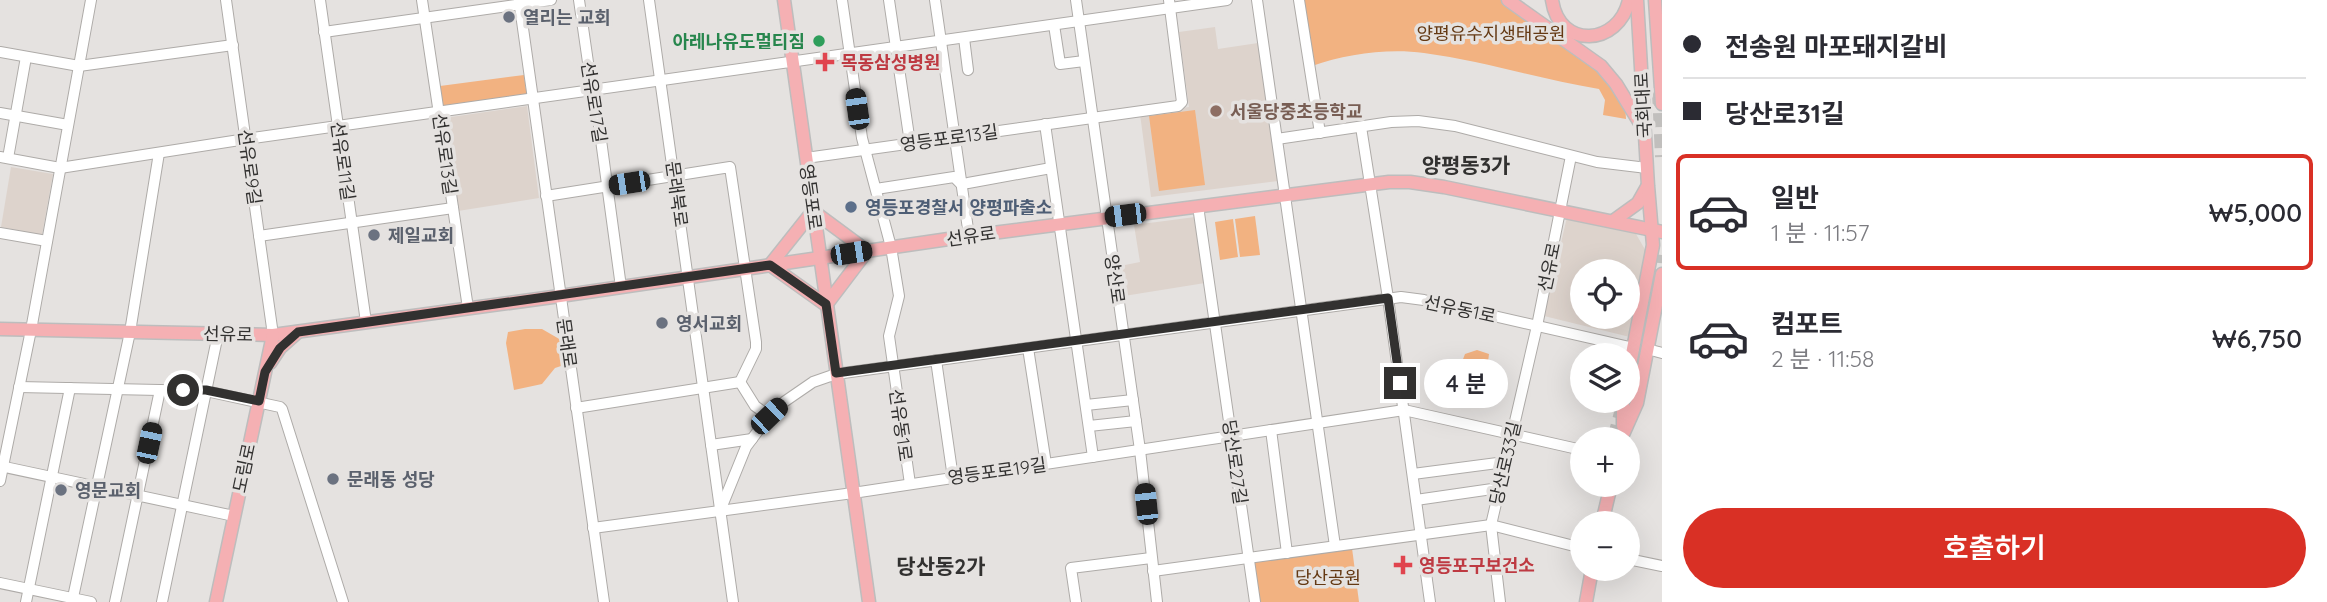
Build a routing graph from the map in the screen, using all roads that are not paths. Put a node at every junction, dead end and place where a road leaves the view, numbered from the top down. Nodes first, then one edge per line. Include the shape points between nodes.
1 (91, 0) edge
2 (226, 0) edge
3 (320, 0) edge
4 (422, 0) edge
5 (551, 0) edge
6 (579, 0) edge
7 (649, 0) edge
8 (785, 0) edge
9 (842, 0) edge
10 (889, 0) edge
11 (935, 0) edge
12 (1076, 0) edge
13 (1227, 0) edge
14 (1257, 0) edge
15 (1299, 0) edge
16 (1508, 0) edge
17 (1552, 0) edge
18 (1629, 0) edge
19 (1637, 0) edge
20 (519, 2) edge
21 (1170, 6) edge
22 (1655, 6) edge
23 (424, 18) junction
24 (1079, 22) junction
25 (1054, 25) junction
26 (324, 32) junction
27 (964, 38) junction
28 (941, 41) junction
29 (233, 45) junction
30 (896, 48) junction
31 (0, 52) edge
32 (849, 54) junction
33 (26, 57) junction
34 (1084, 61) junction
35 (793, 62) junction
36 (79, 66) junction
37 (968, 70) dead end
38 (660, 81) junction
39 (592, 90) junction
40 (533, 99) junction
41 (1662, 104) edge
42 (438, 112) junction
43 (0, 113) edge
44 (16, 116) junction
45 (1092, 117) junction
46 (1045, 124) junction
47 (68, 125) junction
48 (338, 126) junction
49 (1361, 127) junction
50 (1644, 131) junction
51 (1320, 133) junction
52 (955, 137) junction
53 (246, 139) junction
54 (1277, 139) junction
55 (910, 143) junction
56 (866, 149) junction
57 (159, 153) junction
58 (1571, 156) junction
59 (4, 158) edge
60 (806, 158) junction
61 (60, 168) junction
62 (1051, 168) junction
63 (674, 176) junction
64 (1647, 176) junction
65 (961, 184) junction
66 (1371, 184) junction
67 (606, 187) junction
68 (876, 188) junction
69 (1284, 195) junction
70 (546, 196) junction
71 (1198, 206) junction
72 (453, 208) junction
73 (1561, 209) junction
74 (813, 211) junction
75 (1107, 218) junction
76 (1613, 221) junction
77 (352, 223) junction
78 (1059, 224) junction
79 (1659, 228) edge
80 (0, 233) edge
81 (259, 236) junction
82 (969, 236) junction
83 (47, 241) junction
84 (891, 247) junction
85 (867, 251) junction
86 (819, 258) junction
87 (1656, 262) edge
88 (770, 265) junction
89 (745, 269) junction
90 (689, 277) junction
91 (1662, 277) edge
92 (621, 287) junction
93 (560, 296) junction
94 (1388, 298) junction
95 (826, 304) junction
96 (468, 308) junction
97 (1300, 310) junction
98 (366, 322) junction
99 (1215, 322) junction
100 (1537, 326) junction
101 (0, 329) edge
102 (31, 330) junction
103 (130, 332) junction
104 (298, 332) junction
105 (218, 334) junction
106 (273, 335) junction
107 (1124, 336) junction
108 (1076, 342) junction
109 (1612, 343) edge
110 (1635, 343) edge
111 (1028, 348) junction
112 (1647, 349) junction
113 (1662, 352) edge
114 (936, 360) junction
115 (893, 366) junction
116 (265, 372) junction
117 (836, 373) junction
118 (740, 382) junction
119 (19, 387) junction
120 (70, 388) junction
121 (118, 389) junction
122 (704, 389) junction
123 (160, 390) junction
124 (206, 390) junction
125 (1133, 400) junction
126 (259, 401) junction
127 (1086, 405) junction
128 (576, 408) junction
129 (1404, 410) junction
130 (769, 416) junction
131 (1136, 421) junction
132 (1317, 423) junction
133 (1089, 426) junction
134 (1626, 427) edge
135 (1271, 430) junction
136 (1512, 433) junction
137 (1232, 436) junction
138 (752, 439) junction
139 (711, 445) junction
140 (1570, 447) edge
141 (1140, 450) junction
142 (1093, 457) junction
143 (1505, 462) junction
144 (1046, 464) junction
145 (1, 466) edge
146 (1413, 474) junction
147 (52, 477) junction
148 (953, 478) junction
149 (0, 481) edge
150 (910, 484) junction
151 (97, 487) junction
152 (1499, 488) junction
153 (853, 493) junction
154 (138, 495) junction
155 (1416, 500) junction
156 (182, 505) junction
157 (720, 511) junction
158 (234, 516) junction
159 (1491, 525) junction
160 (593, 528) junction
161 (1421, 534) junction
162 (1570, 545) edge
163 (1335, 546) junction
164 (1287, 553) junction
165 (1151, 558) junction
166 (1249, 558) junction
167 (1640, 561) edge
168 (1662, 566) edge
169 (1153, 571) junction
170 (1590, 581) edge
171 (0, 583) edge
172 (29, 589) junction
173 (73, 600) edge
174 (26, 602) edge
175 (91, 602) edge
176 (115, 602) edge
177 (162, 602) edge
178 (216, 602) edge
179 (344, 602) edge
180 (604, 602) edge
181 (733, 602) edge
182 (869, 602) edge
183 (1076, 602) edge
184 (1157, 602) edge
185 (1255, 602) edge
186 (1430, 602) edge
187 (1500, 602) edge
188 (1586, 602) edge

1 - 36 street
2 - 29 street, 선유로9길
3 - 26 street, 선유로11길
4 - 23 street, 선유로13길
5 - 20 street
6 - 39 street, 선유로17길
7 - 38 street, 문래북로
8 - 35 main road, 영등포로
9 - 32 street
10 - 30 street
11 - 28 street
12 - 24 street, 양산로
13 - 21 street
14 - 54 street
15 - 51 street
16 - 50 main road via 1601,66
17 - 18 main road via 1567,30 1590,37 1616,25
19 - 50 main road, 국회대로
20 - 23 street
20 - 40 street, 문래로
21 - 24 street
21 - 45 street via 1181,104
22 - 41 main road, 국회대로
23 - 26 street
23 - 42 street, 선유로13길
24 - 25 street
24 - 34 street, 양산로
25 - 27 street
25 - 34 street via 1060,64
26 - 48 street, 선유로11길
27 - 28 street
27 - 37 street
28 - 30 street
28 - 52 street
29 - 36 street
29 - 53 street, 선유로9길
30 - 32 street
30 - 55 street
31 - 33 street
32 - 35 street
32 - 56 street
33 - 36 street
33 - 44 street
34 - 45 street, 양산로
35 - 38 street
35 - 60 main road, 영등포로
36 - 47 street
38 - 39 street
38 - 63 street, 문래북로
39 - 40 street
39 - 67 street, 선유로17길
40 - 42 street
40 - 70 street, 문래로
42 - 48 street
42 - 72 street, 선유로13길
43 - 44 street
44 - 47 street
44 - 59 street
45 - 46 street, 영등포로13길
45 - 75 street, 양산로
46 - 52 street, 영등포로13길
46 - 62 street
47 - 61 street
48 - 53 street
48 - 77 street, 선유로11길
49 - 51 street
49 - 58 street via 1406,120 1455,126
49 - 66 street
50 - 64 main road, 국회대로
51 - 54 street
52 - 55 street, 영등포로13길
52 - 65 street
53 - 57 street
53 - 81 street, 선유로9길
54 - 69 street
55 - 56 street, 영등포로13길
56 - 60 street, 영등포로13길
56 - 68 street
57 - 61 street
57 - 103 street
58 - 64 street
58 - 73 street
59 - 61 street
60 - 74 main road, 영등포로
61 - 83 street
62 - 65 street
62 - 78 street
63 - 67 street
63 - 89 street via 730,167
63 - 90 street, 문래북로
64 - 76 main road via 1638,204
64 - 79 main road, 국회대로
65 - 68 street via 954,177
65 - 82 street
66 - 69 main road, 선유로
66 - 73 main road, 선유로 via 1410,182
66 - 94 street
67 - 70 street
67 - 92 street, 선유로17길
68 - 84 street
69 - 71 main road, 선유로
69 - 97 street
70 - 93 street, 문래로
71 - 75 main road, 선유로
71 - 99 street
72 - 77 street
72 - 96 street, 선유로13길
73 - 76 main road, 선유로
73 - 100 street, 선유로
74 - 85 main road
74 - 86 main road, 영등포로
74 - 88 main road
75 - 78 main road, 선유로
75 - 107 street, 양산로
76 - 79 main road, 선유로
77 - 81 street
77 - 98 street, 선유로11길
78 - 82 main road, 선유로
78 - 108 street
79 - 87 main road via 1653,244
80 - 83 street
81 - 106 street, 선유로9길
82 - 84 main road, 선유로
83 - 102 street
84 - 85 main road, 선유로
84 - 115 street via 899,296 889,331
85 - 86 main road, 선유로
85 - 95 main road
86 - 88 main road, 선유로
86 - 95 main road, 영등포로
87 - 110 main road
88 - 89 main road, 선유로
88 - 95 main road
89 - 90 main road, 선유로
89 - 118 street via 756,342
90 - 92 main road, 선유로
90 - 122 street, 문래북로
91 - 112 main road
92 - 93 main road, 선유로
93 - 96 main road, 선유로
93 - 128 street, 문래로
94 - 97 street, 선유동1로
94 - 100 street, 선유동1로 via 1424,300
94 - 129 street
95 - 117 main road, 영등포로
96 - 98 main road, 선유로
97 - 99 street, 선유동1로
97 - 132 street
98 - 104 main road, 선유로
99 - 107 street, 선유동1로
99 - 137 street, 당산로27길
100 - 109 street, 선유동1로
100 - 136 street, 당산로33길
101 - 102 main road, 선유로
102 - 103 main road, 선유로
102 - 119 street
103 - 105 main road, 선유로
103 - 121 street
104 - 106 main road, 선유로
104 - 116 main road via 280,348
105 - 106 main road, 선유로
105 - 124 street
106 - 116 main road, 도림로
107 - 108 street, 선유동1로
107 - 125 street, 양산로
108 - 111 street, 선유동1로
108 - 127 street
111 - 114 street, 선유동1로
111 - 144 street
112 - 113 street
112 - 134 main road via 1637,403
114 - 115 street, 선유동1로
114 - 148 street
115 - 117 street, 선유동1로
115 - 150 street, 선유동1로
116 - 126 main road, 도림로
117 - 130 street, 선유동1로 via 804,388
117 - 153 main road, 영등포로
118 - 122 street
118 - 130 street via 755,406
119 - 120 street
119 - 145 street
120 - 121 street
120 - 147 street
121 - 123 street
121 - 151 street
122 - 128 street
122 - 139 street, 문래북로
123 - 124 street
123 - 154 street
124 - 126 street
124 - 156 street
125 - 127 street
125 - 131 street, 양산로
126 - 158 main road, 도림로
126 - 179 street via 282,409
127 - 133 street
128 - 160 street, 문래로
129 - 132 street, 영등포로19길
129 - 136 street
129 - 146 street
130 - 138 street, 선유동1로
131 - 133 street
131 - 141 street, 양산로
132 - 135 street, 영등포로19길
132 - 163 street
133 - 142 street
135 - 137 street, 영등포로19길
135 - 164 street
136 - 140 street
136 - 143 street, 당산로33길
137 - 141 street, 영등포로19길
137 - 166 street, 당산로27길
138 - 139 street
138 - 157 street, 선유동1로
139 - 157 street, 문래북로
141 - 142 street, 영등포로19길
141 - 165 street, 양산로
142 - 144 street, 영등포로19길
143 - 146 street
143 - 152 street, 당산로33길
144 - 148 street, 영등포로19길
145 - 147 street
145 - 149 street
146 - 155 street
147 - 151 street
147 - 172 street
148 - 150 street, 영등포로19길
150 - 153 street, 영등포로19길
151 - 154 street
151 - 173 street
152 - 155 street
152 - 159 street, 당산로33길
153 - 157 street, 영등포로19길
153 - 182 main road, 영등포로
154 - 156 street
154 - 176 street
155 - 161 street
156 - 158 street
156 - 177 street
157 - 160 street, 영등포로19길
157 - 181 street, 문래북로
158 - 178 main road, 도림로
159 - 161 street
159 - 162 street
159 - 187 street, 당산로33길
160 - 180 street, 문래로
161 - 163 street
161 - 186 street
163 - 164 street
164 - 166 street
165 - 169 street, 양산로
165 - 183 street via 1071,568
166 - 169 street
166 - 185 street, 당산로27길
167 - 168 street
169 - 184 street, 양산로
170 - 188 main road
171 - 172 street
172 - 173 street
172 - 174 street
173 - 175 street

